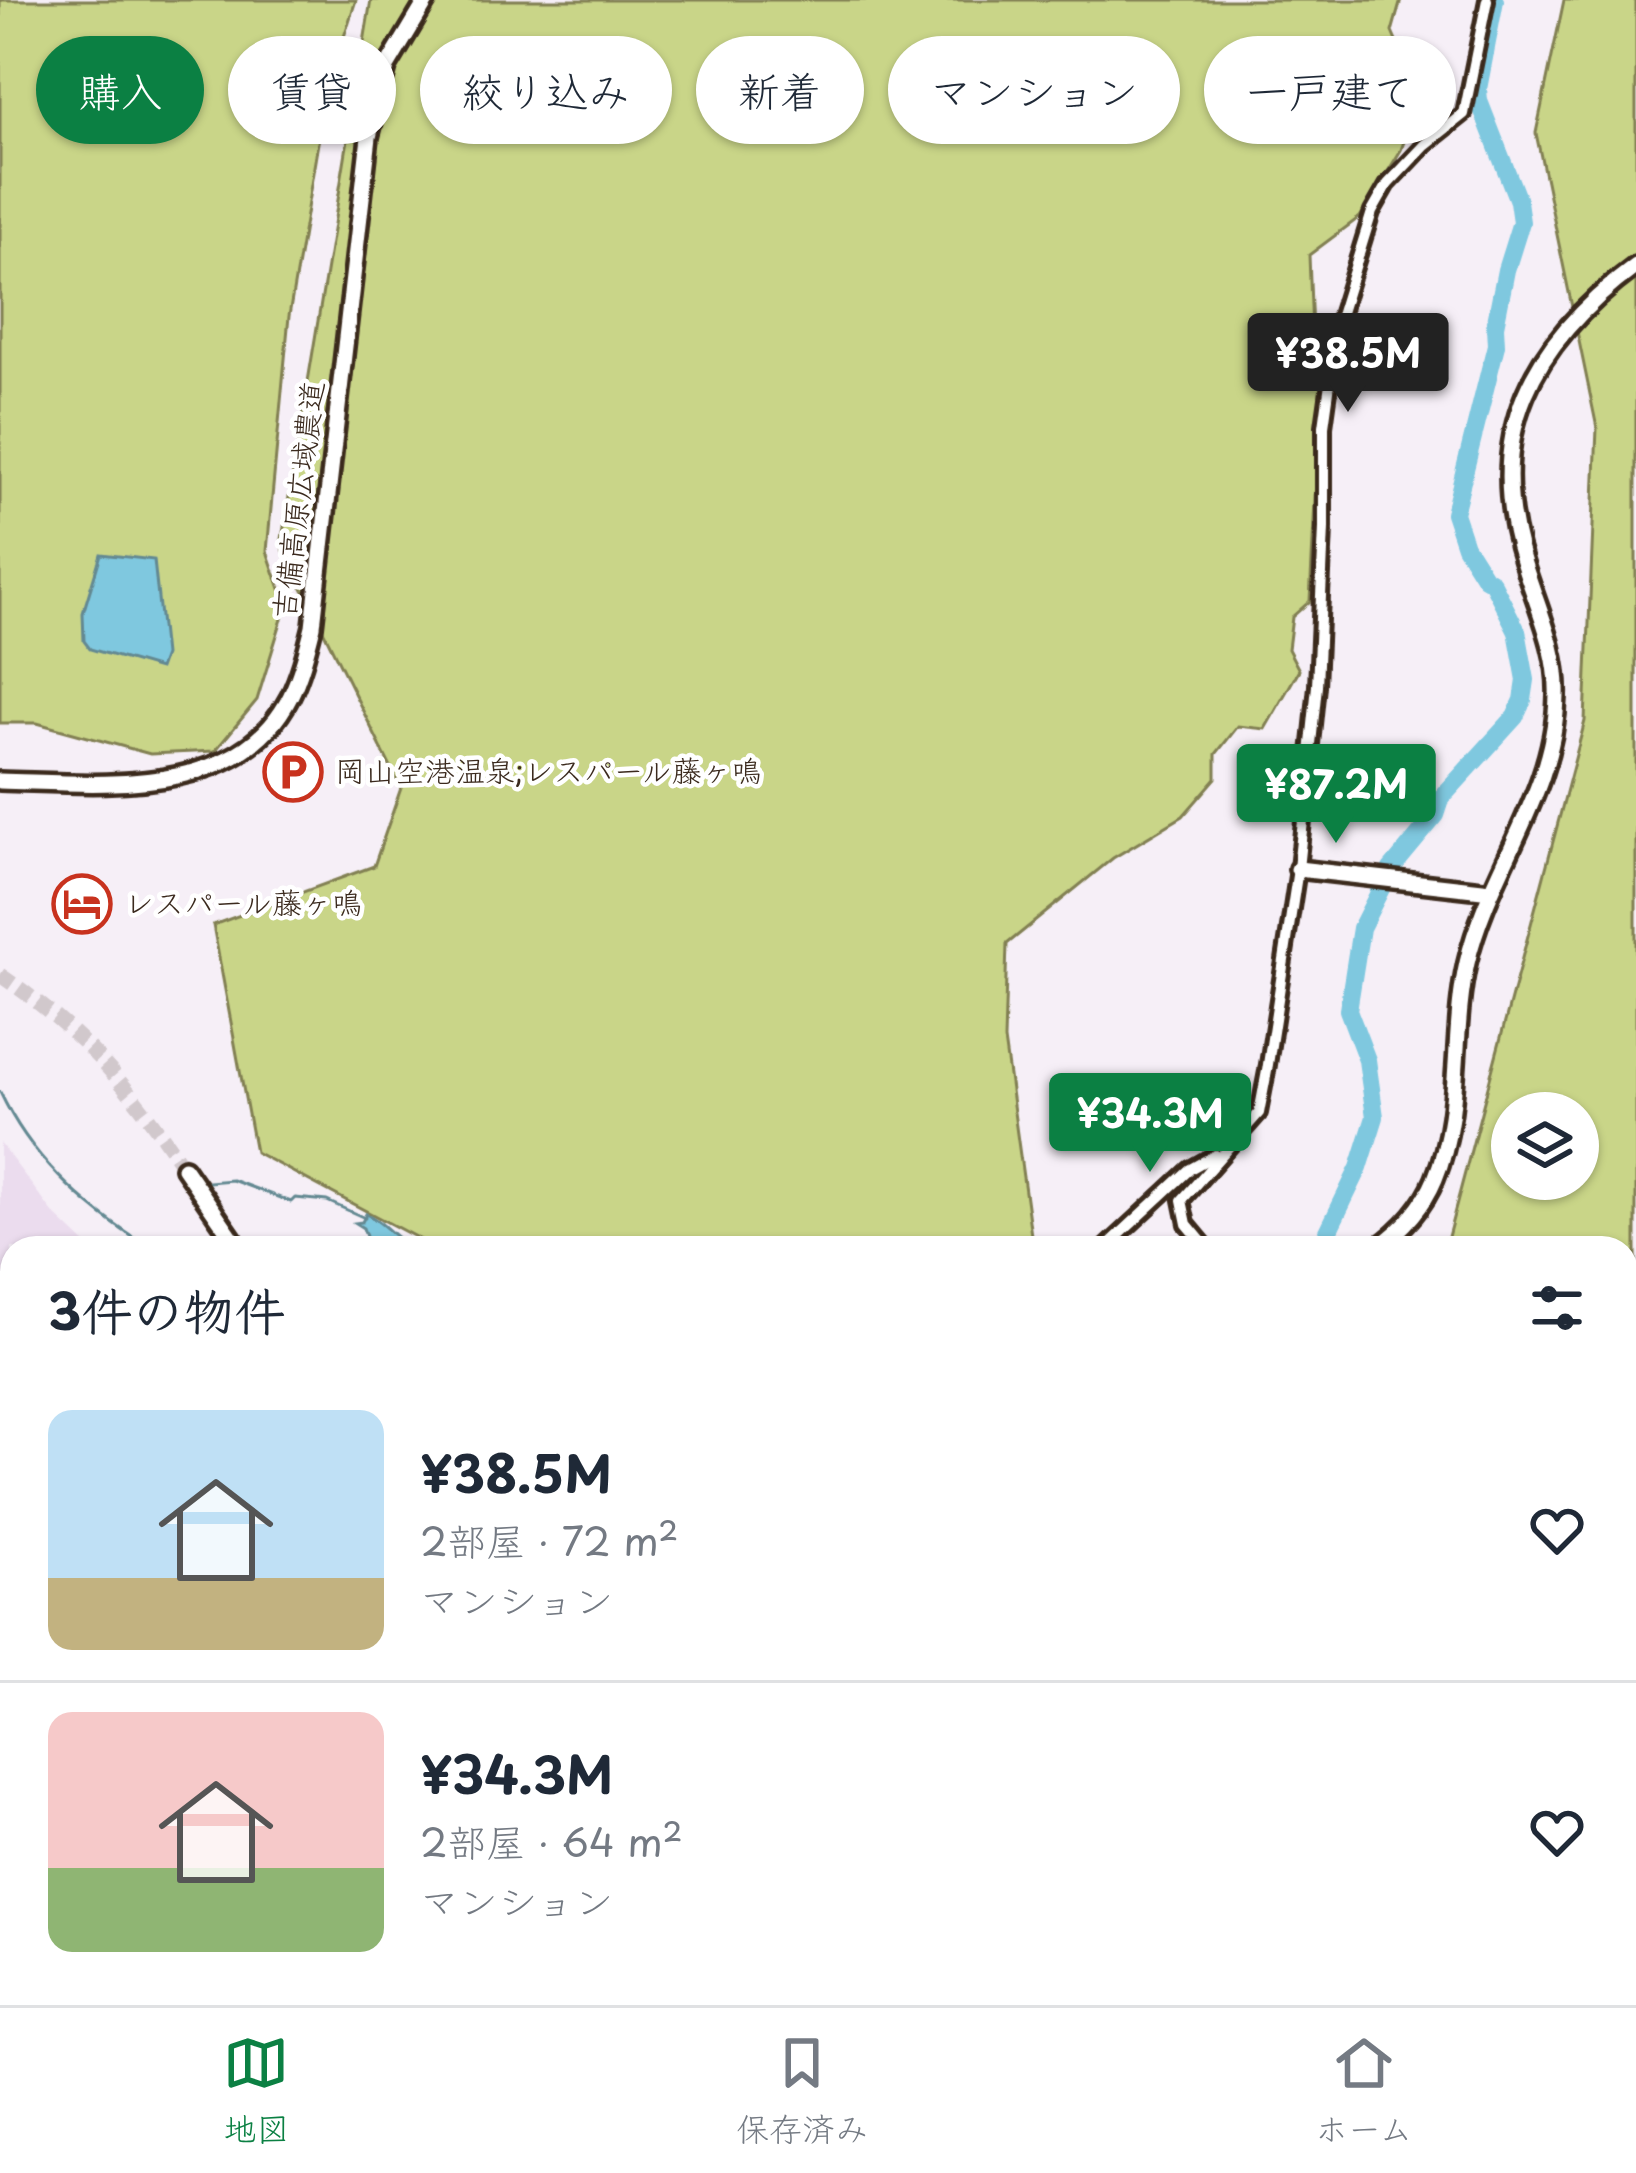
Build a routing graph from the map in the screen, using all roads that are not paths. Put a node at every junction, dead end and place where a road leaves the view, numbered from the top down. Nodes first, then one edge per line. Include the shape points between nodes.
1 (427, 0) edge
2 (1486, 0) edge
3 (1636, 266) edge
4 (0, 782) edge
5 (1298, 869) junction
6 (1491, 891) junction
7 (1228, 1147) junction
8 (184, 1168) tunnel mouth
9 (231, 1236) edge
10 (1118, 1236) edge
11 (1196, 1236) edge
12 (1390, 1236) edge

1 - 4 street, 吉備高原広域農道 via 387,67 369,137 313,626 288,702 256,739 207,769 116,783
2 - 5 street via 1464,114 1406,163 1380,198 1332,346 1317,686
3 - 6 street via 1548,348 1516,416 1510,519 1553,655 1556,731 1538,793
5 - 6 street
5 - 7 street via 1259,1112
6 - 12 street via 1466,967 1442,1160 1429,1194
7 - 10 street via 1190,1169
7 - 11 street via 1182,1200
8 - 9 street

